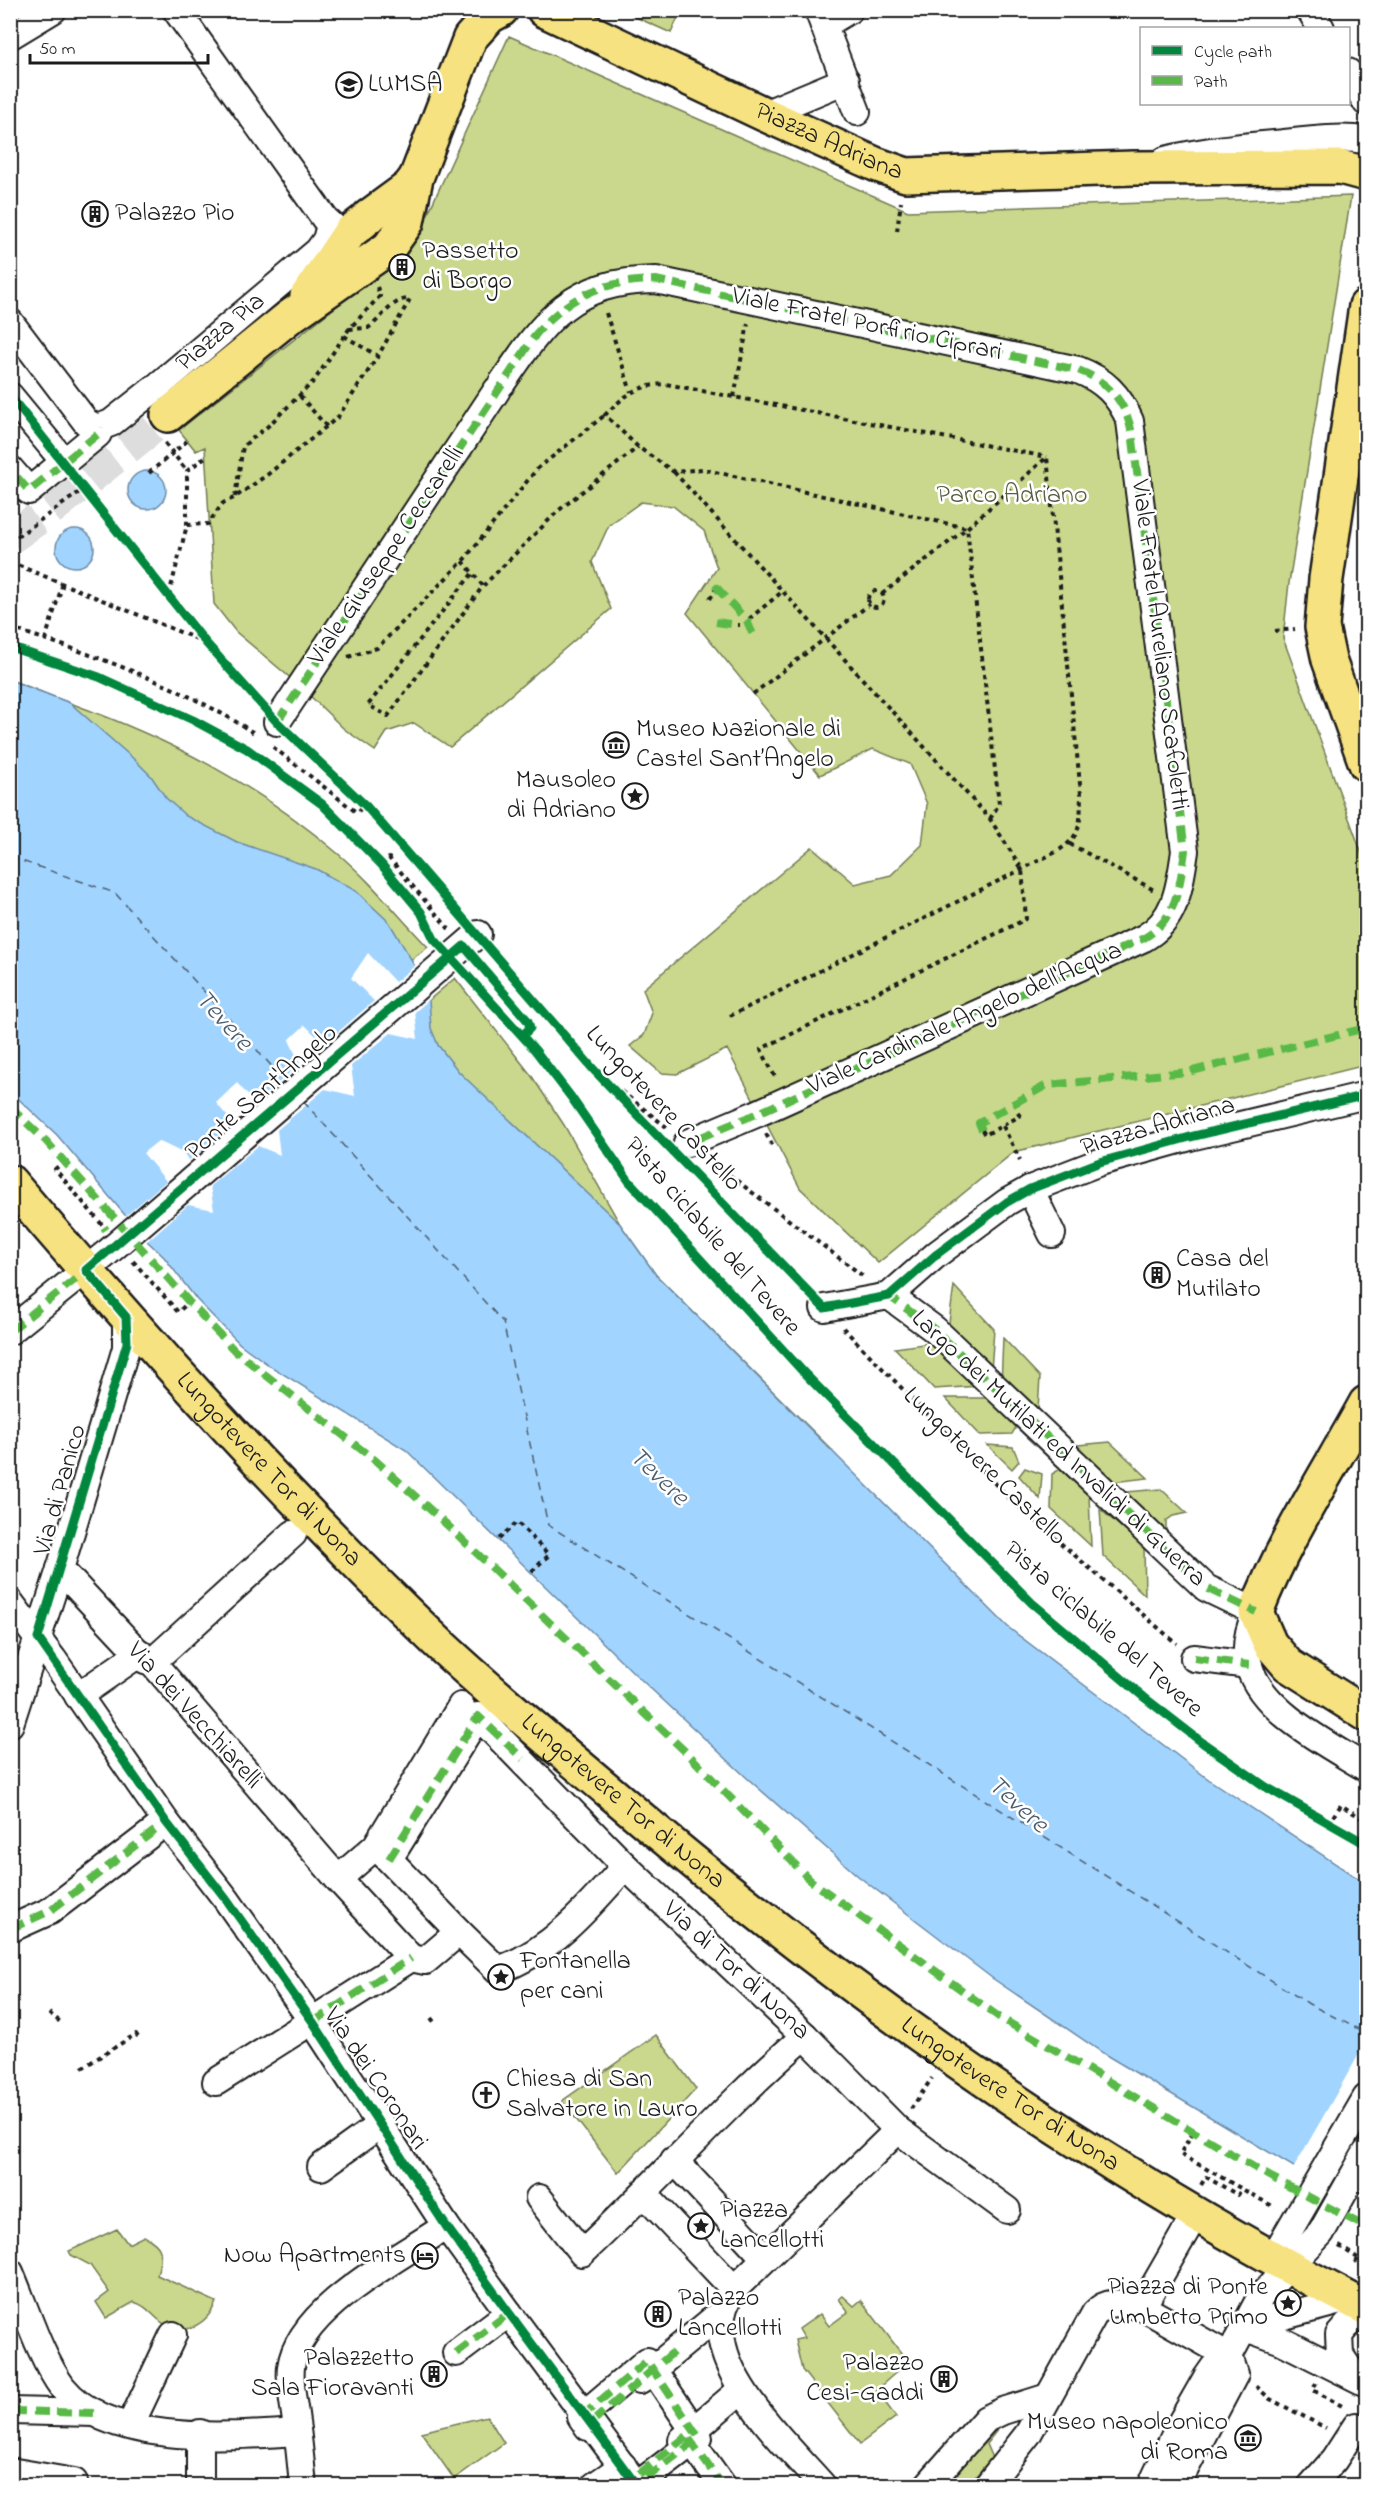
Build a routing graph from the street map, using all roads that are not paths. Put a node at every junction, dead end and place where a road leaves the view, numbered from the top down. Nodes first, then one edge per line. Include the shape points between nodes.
1 (53, 10) edge
2 (176, 10) edge
3 (501, 10) edge
4 (544, 10) edge
5 (849, 10) edge
6 (1310, 10) edge
7 (821, 18) edge
8 (470, 24) edge
9 (1321, 27) edge
10 (10, 36) edge
11 (1350, 75) edge
12 (846, 80) junction
13 (1366, 102) edge
14 (857, 112) dead end
15 (764, 114) junction
16 (1366, 140) edge
17 (1134, 168) junction
18 (1366, 174) edge
19 (416, 178) junction
20 (353, 224) junction
21 (1366, 306) edge
22 (288, 318) junction
23 (548, 321) joint
24 (10, 322) edge
25 (1366, 395) edge
26 (10, 396) edge
27 (168, 416) tunnel mouth
28 (100, 427) junction
29 (1350, 430) junction
30 (1133, 440) joint
31 (57, 453) dead end
32 (19, 479) edge
33 (268, 734) road end
34 (1366, 764) edge
35 (1144, 938) joint
36 (469, 942) road end
37 (1366, 1095) edge
38 (680, 1151) road end
39 (1030, 1189) junction
40 (16, 1198) edge
41 (1052, 1234) dead end
42 (86, 1270) junction
43 (889, 1296) junction
44 (824, 1308) road end
45 (126, 1317) junction
46 (10, 1331) edge
47 (1366, 1402) edge
48 (293, 1534) dead end
49 (60, 1569) junction
50 (10, 1602) edge
51 (1256, 1612) junction
52 (38, 1638) junction
53 (146, 1658) junction
54 (1194, 1658) road end
55 (1249, 1665) junction
56 (78, 1696) junction
57 (1366, 1714) edge
58 (10, 1724) edge
59 (1366, 1768) edge
60 (166, 1821) junction
61 (385, 1844) junction
62 (625, 1866) junction
63 (332, 1872) junction
64 (10, 1929) edge
65 (459, 1932) junction
66 (411, 1958) junction
67 (313, 2022) junction
68 (805, 2036) junction
69 (216, 2082) dead end
70 (1366, 2098) edge
71 (904, 2121) junction
72 (381, 2124) junction
73 (1366, 2153) edge
74 (676, 2158) junction
75 (321, 2167) dead end
76 (539, 2198) dead end
77 (640, 2198) junction
78 (1007, 2210) dead end
79 (1190, 2212) junction
80 (446, 2226) junction
81 (767, 2256) junction
82 (1280, 2264) junction
83 (10, 2272) edge
84 (728, 2299) junction
85 (1136, 2306) junction
86 (1360, 2308) edge
87 (509, 2313) junction
88 (1244, 2326) junction
89 (173, 2336) dead end
90 (456, 2353) dead end
91 (653, 2369) junction
92 (1234, 2370) junction
93 (1361, 2380) edge
94 (741, 2390) junction
95 (1048, 2397) junction
96 (10, 2411) edge
97 (95, 2413) junction
98 (588, 2418) junction
99 (130, 2426) junction
100 (1366, 2430) edge
101 (297, 2432) junction
102 (200, 2433) junction
103 (693, 2434) junction
104 (10, 2471) edge
105 (630, 2480) edge
106 (74, 2482) dead end
107 (1320, 2482) edge
108 (200, 2486) edge
109 (303, 2486) edge
110 (594, 2486) edge
111 (723, 2486) edge
112 (822, 2486) edge
113 (927, 2486) edge
114 (987, 2486) edge
115 (1151, 2486) edge
116 (1176, 2486) edge

1 - 10 street
2 - 20 street
3 - 8 main road
4 - 15 main road, Piazza Adriana
5 - 7 street
6 - 9 street
7 - 12 street
8 - 19 main road
11 - 13 street
12 - 14 street
12 - 15 street
15 - 17 main road, Piazza Adriana via 906,175
16 - 17 street, Piazza Adriana via 1346,138 1200,151
17 - 18 main road, Piazza Adriana via 1340,167
19 - 20 main road via 409,187
19 - 22 main road, Piazza Pia via 407,222 387,248
20 - 22 main road, Piazza Pia via 321,277
20 - 28 street, Piazza Pia via 326,240 318,251 159,385 111,423
21 - 29 main road
22 - 27 main road, Piazza Pia
23 - 30 street, Viale Fratel Porfirio Ciprari via 598,287 656,280 1078,370 1106,384 1121,401
23 - 33 street, Viale Giuseppe Ceccarelli
24 - 28 street via 86,422
25 - 29 street
26 - 31 street
28 - 32 street, Piazza Pia via 89,442
29 - 34 main road via 1322,627 1329,660
30 - 35 street, Viale Fratel Aureliano Scafoletti via 1185,851 1175,902 1165,920
35 - 38 street, Viale Cardinale Angelo dell'Acqua
36 - 42 street, Ponte Sant'Angelo via 114,1238
37 - 39 street, Piazza Adriana via 1100,1162
39 - 41 street
39 - 43 street, Piazza Adriana via 947,1247
40 - 42 main road, Lungotevere Tor di Nona
42 - 45 main road, Lungotevere Tor di Nona
42 - 46 street, Ponte Sant'Angelo
43 - 44 street, Largo dei Mutilati ed Invalidi di Guerra
43 - 51 street, Largo dei Mutilati ed Invalidi di Guerra via 934,1329 1206,1588
45 - 49 street, Via di Panico via 127,1343
45 - 79 main road, Lungotevere Tor di Nona via 310,1516 412,1618 478,1680 658,1834 762,1919 918,2035
47 - 51 main road
48 - 53 street
49 - 52 street, Via di Panico
49 - 53 street, Via dei Vecchiarelli
50 - 52 street, Via dei Coronari
51 - 55 street via 1249,1632
51 - 57 main road via 1270,1644 1288,1665
52 - 56 street, Via dei Coronari
52 - 58 street, Via di Panico
53 - 56 street
53 - 63 street, Via dei Vecchiarelli
54 - 55 street
55 - 59 street via 1278,1708
56 - 60 street, Via dei Coronari
60 - 64 street via 50,1911
60 - 67 street, Via dei Coronari
61 - 62 street, Via di Tor di Nona via 470,1711 523,1759
61 - 63 street
61 - 65 street
62 - 65 street via 575,1922 518,1963 498,1970
62 - 68 street, Via di Tor di Nona
63 - 66 street, Via dei Vecchiarelli
65 - 66 street via 425,1961
66 - 67 street
67 - 69 street
67 - 72 street, Via dei Coronari
68 - 71 street, Via di Tor di Nona
68 - 74 street
70 - 82 street via 1298,2219
71 - 78 street, Via di Tor di Nona
71 - 81 street
72 - 75 street
72 - 80 street, Via dei Coronari
73 - 82 street via 1329,2239
74 - 77 street
74 - 81 street
76 - 77 street via 582,2253
77 - 84 street
79 - 82 main road
79 - 85 street
80 - 87 street, Via dei Coronari
80 - 101 street via 338,2298 303,2336 291,2368
81 - 84 street
82 - 86 main road
82 - 88 street
83 - 97 street via 53,2374 65,2390
84 - 91 street
84 - 94 street via 723,2345
85 - 92 street
85 - 95 street via 1110,2303 1095,2313
86 - 88 street
86 - 93 street via 1338,2342 1340,2355
87 - 90 street
87 - 98 street, Via dei Coronari
88 - 92 street
88 - 93 street
89 - 99 street
91 - 98 street via 647,2361
91 - 103 street
92 - 115 street via 1207,2377
92 - 116 street
94 - 103 street
94 - 112 street
95 - 113 street via 986,2420
95 - 114 street via 1018,2448
96 - 97 street
97 - 99 street
98 - 105 street, Via dei Coronari via 581,2417
99 - 102 street
100 - 107 street via 1356,2426
101 - 102 street
101 - 109 street
102 - 108 street
103 - 105 street
103 - 111 street
104 - 106 street
105 - 110 street

